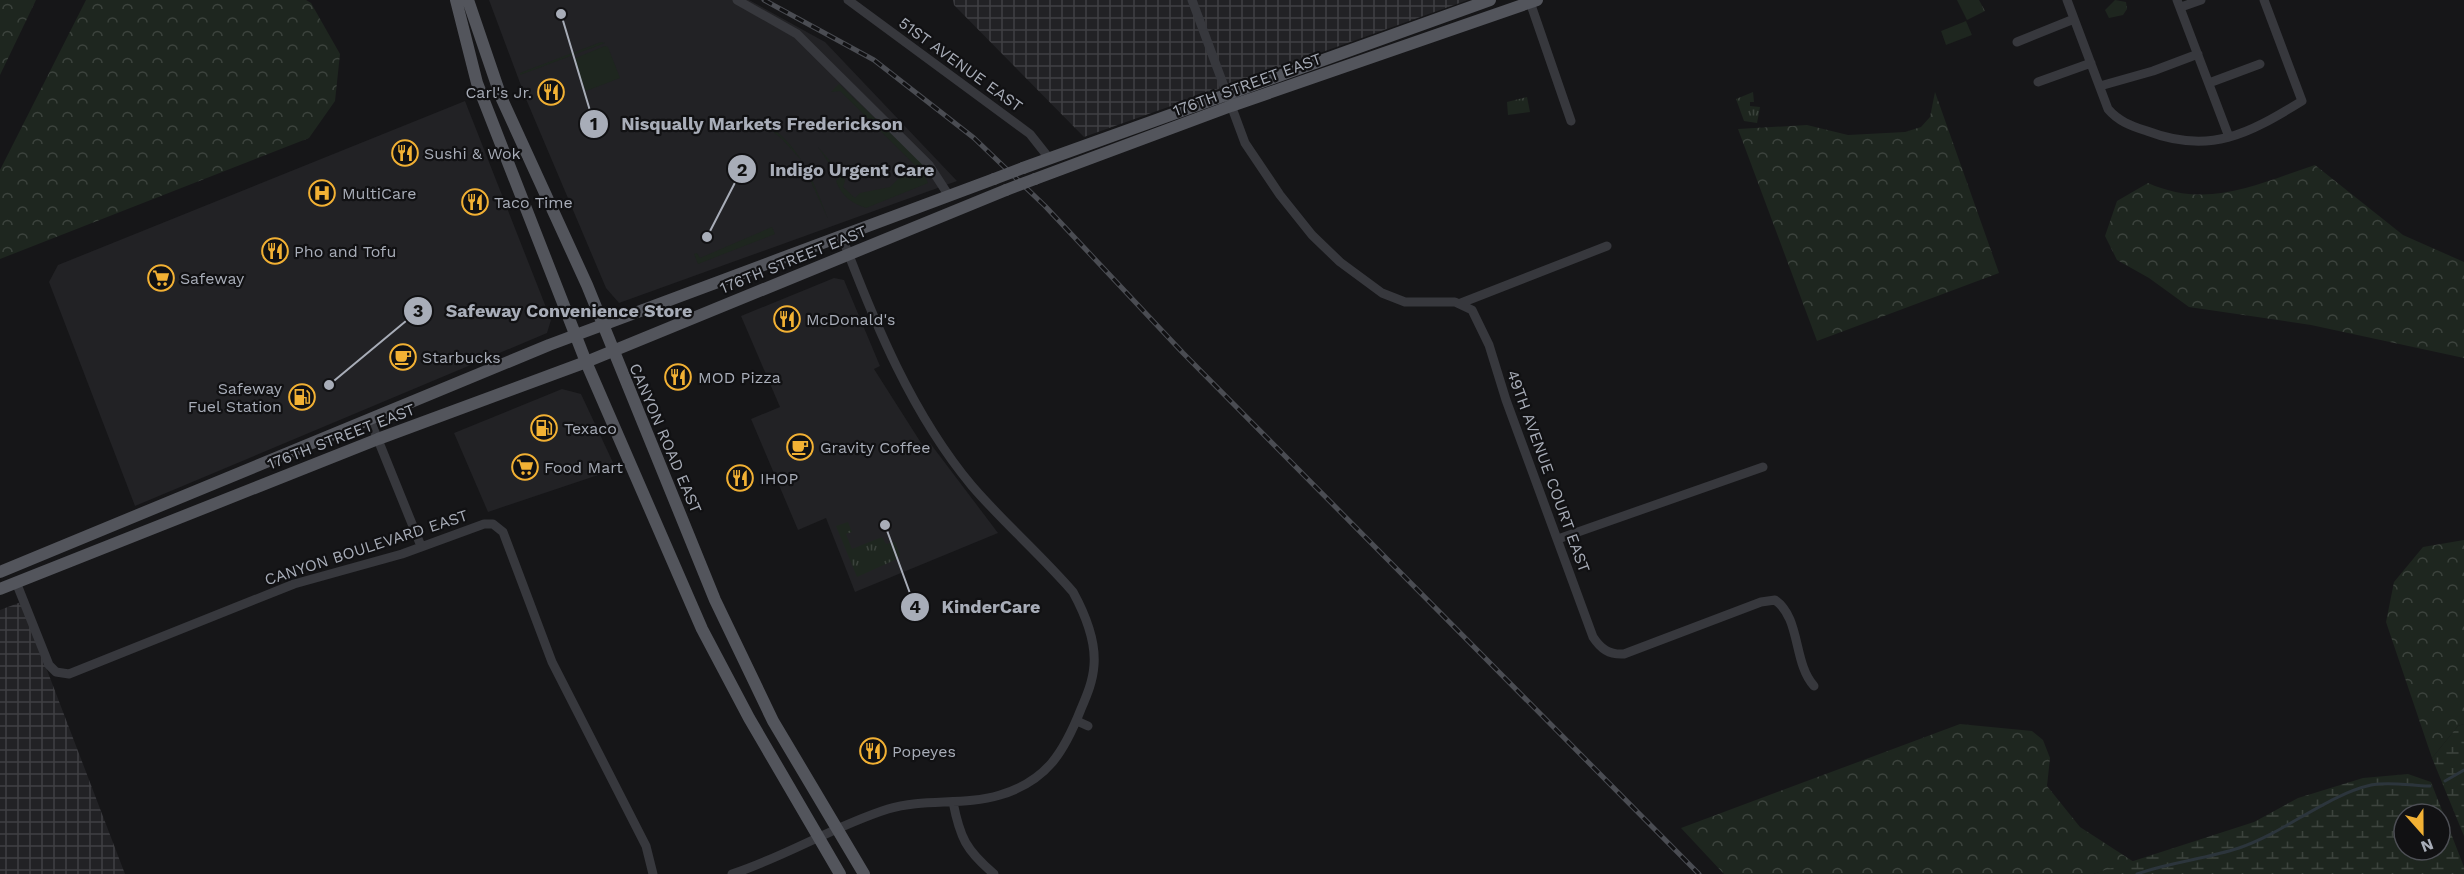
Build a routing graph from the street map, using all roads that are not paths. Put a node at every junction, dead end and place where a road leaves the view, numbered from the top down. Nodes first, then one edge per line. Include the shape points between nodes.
1 (456, 0) edge
2 (468, 0) edge
3 (737, 0) edge
4 (848, 0) edge
5 (1192, 0) edge
6 (1490, 0) edge
7 (2067, 0) edge
8 (2201, 0) edge
9 (2264, 0) edge
10 (1534, 1) edge
11 (2179, 4) edge
12 (2074, 19) junction
13 (2017, 42) dead end
14 (2198, 54) junction
15 (2091, 63) junction
16 (2260, 64) dead end
17 (2038, 82) dead end
18 (2209, 83) junction
19 (2100, 86) junction
20 (1228, 100) junction
21 (1571, 121) dead end
22 (2229, 137) junction
23 (1050, 159) junction
24 (948, 196) junction
25 (842, 237) junction
26 (1607, 246) dead end
27 (849, 255) junction
28 (1461, 303) junction
29 (602, 326) junction
30 (576, 335) junction
31 (612, 351) junction
32 (586, 362) junction
33 (370, 420) junction
34 (378, 439) junction
35 (1763, 467) dead end
36 (1558, 539) junction
37 (421, 546) junction
38 (20, 564) junction
39 (0, 572) edge
40 (0, 579) edge
41 (16, 582) junction
42 (0, 589) edge
43 (1814, 686) dead end
44 (1077, 720) junction
45 (1088, 726) dead end
46 (952, 802) junction
47 (837, 828) junction
48 (817, 837) junction
49 (653, 874) edge
50 (732, 874) edge
51 (840, 874) edge
52 (864, 874) edge
53 (994, 874) edge

1 - 30 main road via 477,82
2 - 29 main road, CANYON ROAD EAST via 501,97
3 - 24 street via 808,45 929,165
4 - 23 street, 51ST AVENUE EAST via 1030,134
5 - 20 street
6 - 20 main road, 176TH STREET EAST
7 - 12 street
8 - 11 street
9 - 22 street via 2302,101
10 - 20 main road, 176TH STREET EAST
10 - 21 street
11 - 14 street
12 - 13 street
12 - 15 street
14 - 18 street
14 - 19 street
15 - 17 street
15 - 19 street
16 - 18 street
18 - 22 street
19 - 22 street via 2108,109 2124,123 2169,140 2201,143
20 - 23 main road, 176TH STREET EAST
20 - 27 main road, 176TH STREET EAST, bridge
20 - 28 street via 1245,143 1280,195 1340,262 1368,285 1398,300
23 - 24 main road, 176TH STREET EAST, bridge
24 - 25 main road, 176TH STREET EAST
25 - 27 street
25 - 29 main road, 176TH STREET EAST
26 - 28 street
27 - 31 main road, 176TH STREET EAST
27 - 44 street via 874,317 929,425 973,487 1060,577 1082,609 1093,644 1094,664
28 - 36 street, 49TH AVENUE COURT EAST via 1472,310 1489,345
29 - 30 main road, 176TH STREET EAST
29 - 31 main road, CANYON ROAD EAST
30 - 32 main road
30 - 33 main road, 176TH STREET EAST
31 - 32 main road, 176TH STREET EAST
31 - 47 main road, CANYON ROAD EAST via 748,672
32 - 34 main road, 176TH STREET EAST
32 - 48 main road via 702,629
33 - 34 street
33 - 38 main road, 176TH STREET EAST
34 - 37 street
34 - 41 main road, 176TH STREET EAST
35 - 36 street
36 - 43 street, 49TH AVENUE COURT EAST via 1593,637 1607,651 1619,655 1634,651 1761,602 1778,602 1787,614 1807,676
37 - 41 street, CANYON BOULEVARD EAST via 294,584 74,673 56,672 49,665
37 - 49 street, CANYON BOULEVARD EAST via 484,524 493,524 503,532 552,662 646,846
38 - 39 main road, 176TH STREET EAST
38 - 40 main road
41 - 42 main road, 176TH STREET EAST
44 - 45 street
44 - 46 street via 1060,755 1023,787 984,799
46 - 47 street via 904,804
46 - 53 street via 965,846
47 - 48 street
47 - 52 main road, CANYON ROAD EAST
48 - 50 street
48 - 51 main road

